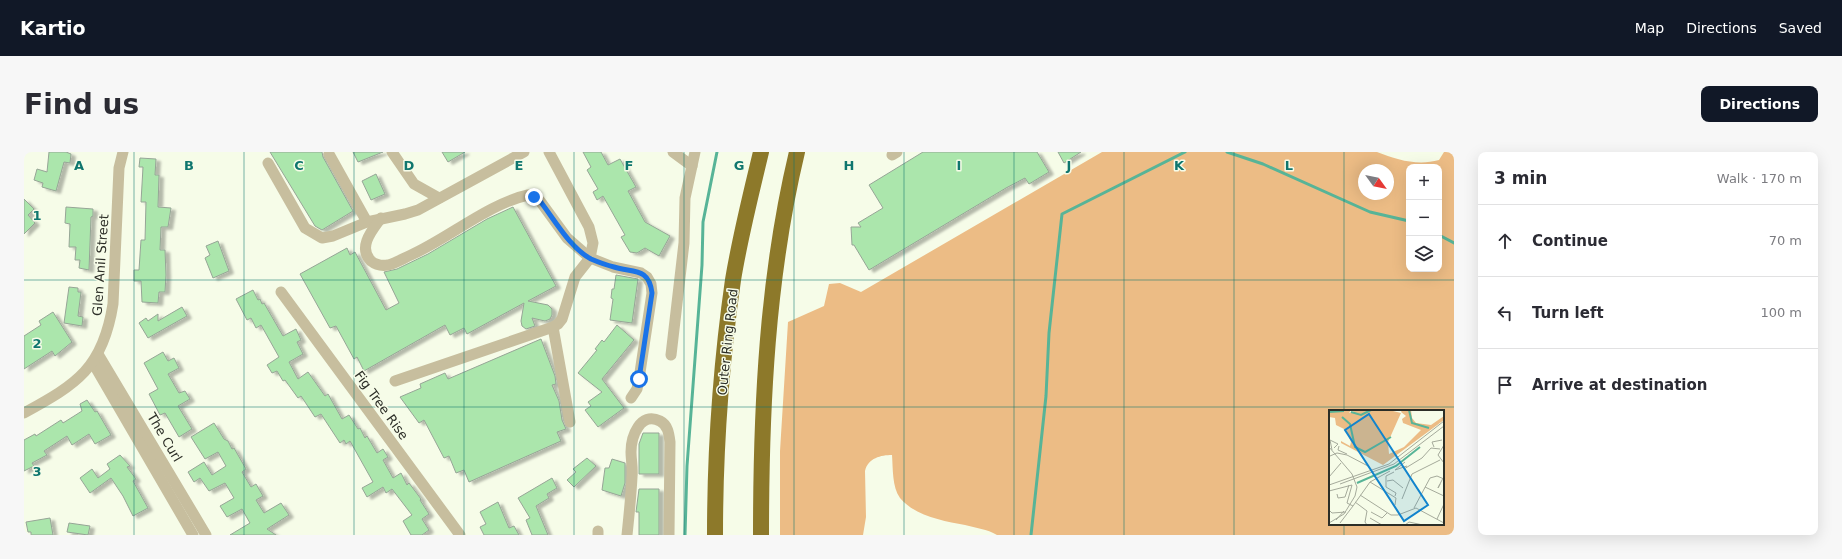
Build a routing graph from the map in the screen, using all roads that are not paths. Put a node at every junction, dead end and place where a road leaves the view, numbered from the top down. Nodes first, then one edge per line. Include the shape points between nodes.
1 (122, 152) edge
2 (392, 152) edge
3 (524, 152) edge
4 (549, 152) edge
5 (673, 152) edge
6 (695, 152) edge
7 (761, 152) edge
8 (797, 152) edge
9 (329, 154) dead end
10 (268, 163) dead end
11 (692, 166) junction
12 (439, 198) junction
13 (382, 218) junction
14 (367, 222) junction
15 (590, 258) junction
16 (281, 292) dead end
17 (553, 327) junction
18 (671, 355) dead end
19 (95, 359) junction
20 (395, 381) dead end
21 (631, 398) dead end
22 (24, 413) edge
23 (570, 422) dead end
24 (193, 535) edge
25 (206, 535) edge
26 (460, 535) edge
27 (627, 535) edge
28 (668, 535) edge
29 (715, 535) edge
30 (761, 535) edge

1 - 19 street, Glen Anil Street via 119,168 113,304 110,325
2 - 12 street via 414,184
3 - 12 street
4 - 15 street via 589,227 593,243
5 - 11 street
6 - 11 street
7 - 29 highway, Outer Ring Road via 734,279 725,350 717,450
8 - 30 highway via 783,219 769,324 764,392
9 - 14 street
10 - 14 street via 305,228 314,235 322,238 333,236
11 - 18 street via 685,198 684,243
12 - 13 street via 405,214
13 - 14 street
13 - 15 street via 370,233 366,251 368,258 374,263 389,265 418,252 504,204 528,196 534,197 540,201 567,238
15 - 17 street via 575,277 562,319
15 - 21 street via 613,267 641,273 651,284 651,301 639,379 637,389
16 - 26 street, Fig Tree Rise
17 - 20 street
17 - 23 street
19 - 22 street, Glen Anil Street via 81,377 68,387
19 - 24 street, The Curl
19 - 25 street, The Curl
27 - 28 street via 633,437 637,427 651,418 663,422 668,428

